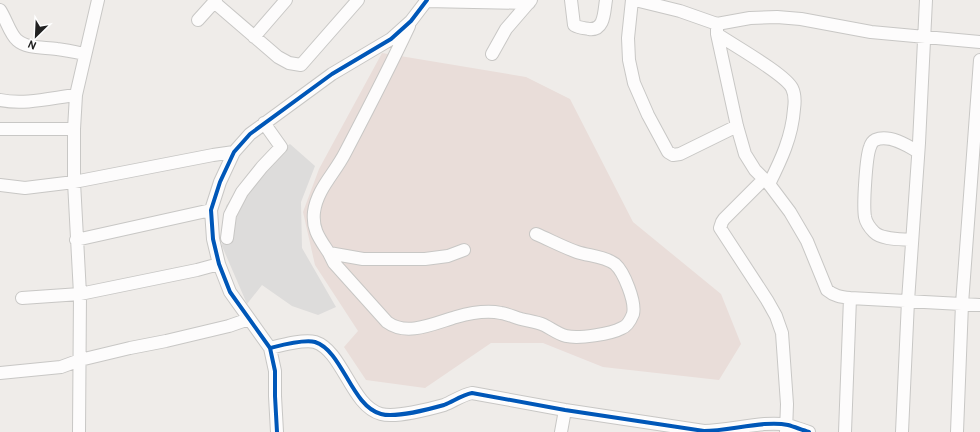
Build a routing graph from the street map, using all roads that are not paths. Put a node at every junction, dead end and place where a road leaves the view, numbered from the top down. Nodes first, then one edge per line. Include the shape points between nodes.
1 (98, 0) edge
2 (286, 0) edge
3 (358, 0) edge
4 (426, 0) edge
5 (571, 0) edge
6 (606, 0) edge
7 (632, 0) edge
8 (635, 0) edge
9 (926, 0) edge
10 (215, 1) edge
11 (530, 1) edge
12 (0, 10) edge
13 (198, 20) dead end
14 (411, 21) junction
15 (717, 29) junction
16 (254, 37) junction
17 (924, 37) junction
18 (980, 42) edge
19 (84, 54) junction
20 (492, 54) dead end
21 (980, 60) edge
22 (76, 95) junction
23 (0, 100) edge
24 (264, 123) junction
25 (737, 126) junction
26 (0, 129) edge
27 (74, 129) junction
28 (234, 152) junction
29 (918, 152) junction
30 (74, 182) junction
31 (767, 182) junction
32 (0, 185) edge
33 (211, 210) junction
34 (536, 234) dead end
35 (227, 238) dead end
36 (76, 240) junction
37 (912, 240) junction
38 (464, 250) dead end
39 (329, 253) junction
40 (219, 264) junction
41 (80, 294) junction
42 (22, 298) dead end
43 (850, 298) junction
44 (908, 302) junction
45 (962, 304) junction
46 (980, 305) edge
47 (249, 320) junction
48 (270, 348) junction
49 (80, 360) junction
50 (0, 373) edge
51 (565, 410) junction
52 (787, 428) edge
53 (79, 432) edge
54 (277, 432) edge
55 (561, 432) edge
56 (809, 432) edge
57 (845, 432) edge
58 (902, 432) edge
59 (957, 432) edge

1 - 19 street
2 - 16 street
3 - 16 street via 301,65 289,63 278,57
4 - 11 street
4 - 14 street
5 - 6 street via 574,25 594,30 602,23
7 - 25 street via 628,38 634,83 668,152 680,154
8 - 15 street via 680,11
9 - 17 street
10 - 13 street
10 - 16 street
11 - 20 street via 506,29
12 - 19 street via 16,40 31,46
14 - 24 street via 391,39 332,74
14 - 39 street via 344,156 319,194 314,212 315,232
15 - 17 street via 750,18 777,17 871,32
15 - 25 street
15 - 31 street via 780,75 792,88 795,104 791,134
17 - 18 street
17 - 29 street
19 - 22 street
21 - 45 street
22 - 23 street via 24,102
22 - 27 street
24 - 28 street
24 - 35 street via 280,147 242,192 230,215
25 - 31 street via 745,154 754,170
26 - 27 street
27 - 30 street
28 - 30 street
28 - 33 street
29 - 37 street
29 - 37 street via 892,140 872,142 866,181 864,212 874,233
30 - 32 street via 25,188
30 - 36 street
31 - 43 street via 790,212 807,241 827,290 840,297
31 - 52 street via 724,219 720,228 767,300 782,333
33 - 36 street
33 - 40 street via 213,239
34 - 39 street via 561,246 614,264 624,278 633,304 633,312 627,325 614,331 574,338 536,322 486,311 408,329 391,325 334,263
36 - 41 street
37 - 44 street
38 - 39 street via 448,256 425,259 363,260
40 - 41 street
40 - 47 street via 230,292
41 - 42 street
41 - 49 street
43 - 44 street
43 - 57 street
44 - 45 street
44 - 58 street
45 - 46 street
45 - 59 street
47 - 48 street
47 - 49 street
48 - 51 street via 308,342 315,342 324,347 363,402 373,411 383,415 434,407 472,393
48 - 54 street via 275,371
49 - 50 street via 61,367
49 - 53 street
51 - 52 street via 704,431 766,424
51 - 55 street
52 - 56 street

